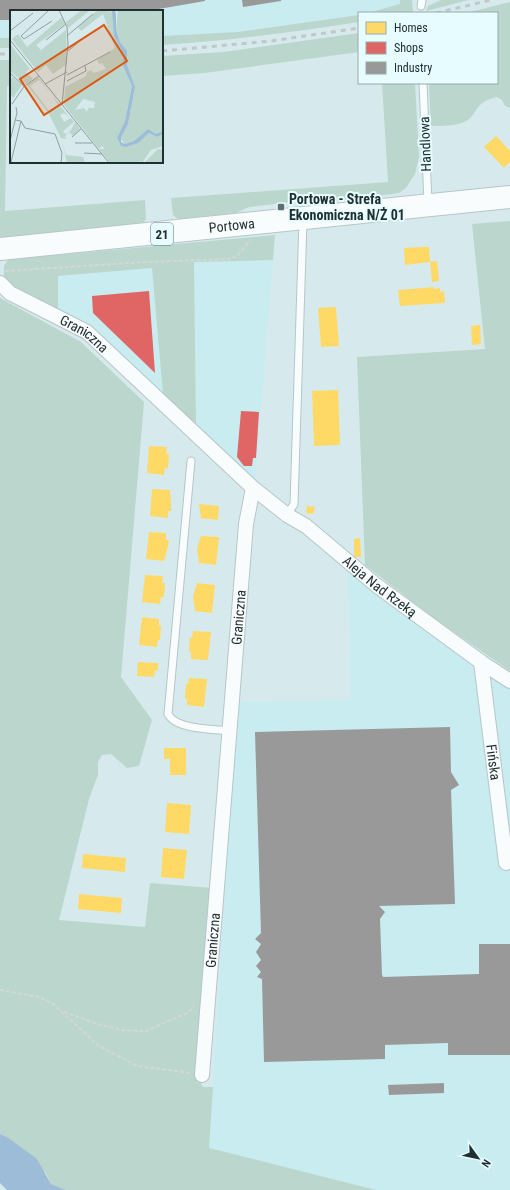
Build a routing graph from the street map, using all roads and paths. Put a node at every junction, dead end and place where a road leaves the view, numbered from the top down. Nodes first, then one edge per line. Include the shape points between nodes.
1 (423, 84) edge
2 (510, 197) edge
3 (428, 205) junction
4 (303, 218) junction
5 (252, 237) dead end
6 (0, 249) edge
7 (1, 277) edge
8 (191, 461) dead end
9 (254, 488) junction
10 (287, 515) junction
11 (481, 662) junction
12 (510, 681) edge
13 (230, 731) junction
14 (506, 864) dead end
15 (0, 990) edge
16 (208, 994) junction
17 (62, 1011) junction
18 (202, 1075) joint

1 - 3 lane, Handlowa
2 - 3 main road, Portowa / 21
3 - 4 main road, Portowa / 21
4 - 6 main road, Portowa / 21
4 - 10 lane via 294,504
5 - 7 path via 239,254 231,259 145,262
7 - 9 street, Graniczna via 10,293 74,324 95,339
8 - 13 lane via 168,714 182,725
9 - 10 street, Aleja Nad Rzeką
9 - 13 street, Graniczna via 246,524
10 - 11 street, Aleja Nad Rzeką via 306,526 376,585
11 - 12 street, Aleja Nad Rzeką
11 - 14 street, Fińska
13 - 16 street, Graniczna
15 - 17 path via 39,997
16 - 17 path via 187,1013 146,1031 122,1030
16 - 18 street, Graniczna
17 - 18 path via 99,1046 119,1058 137,1066

